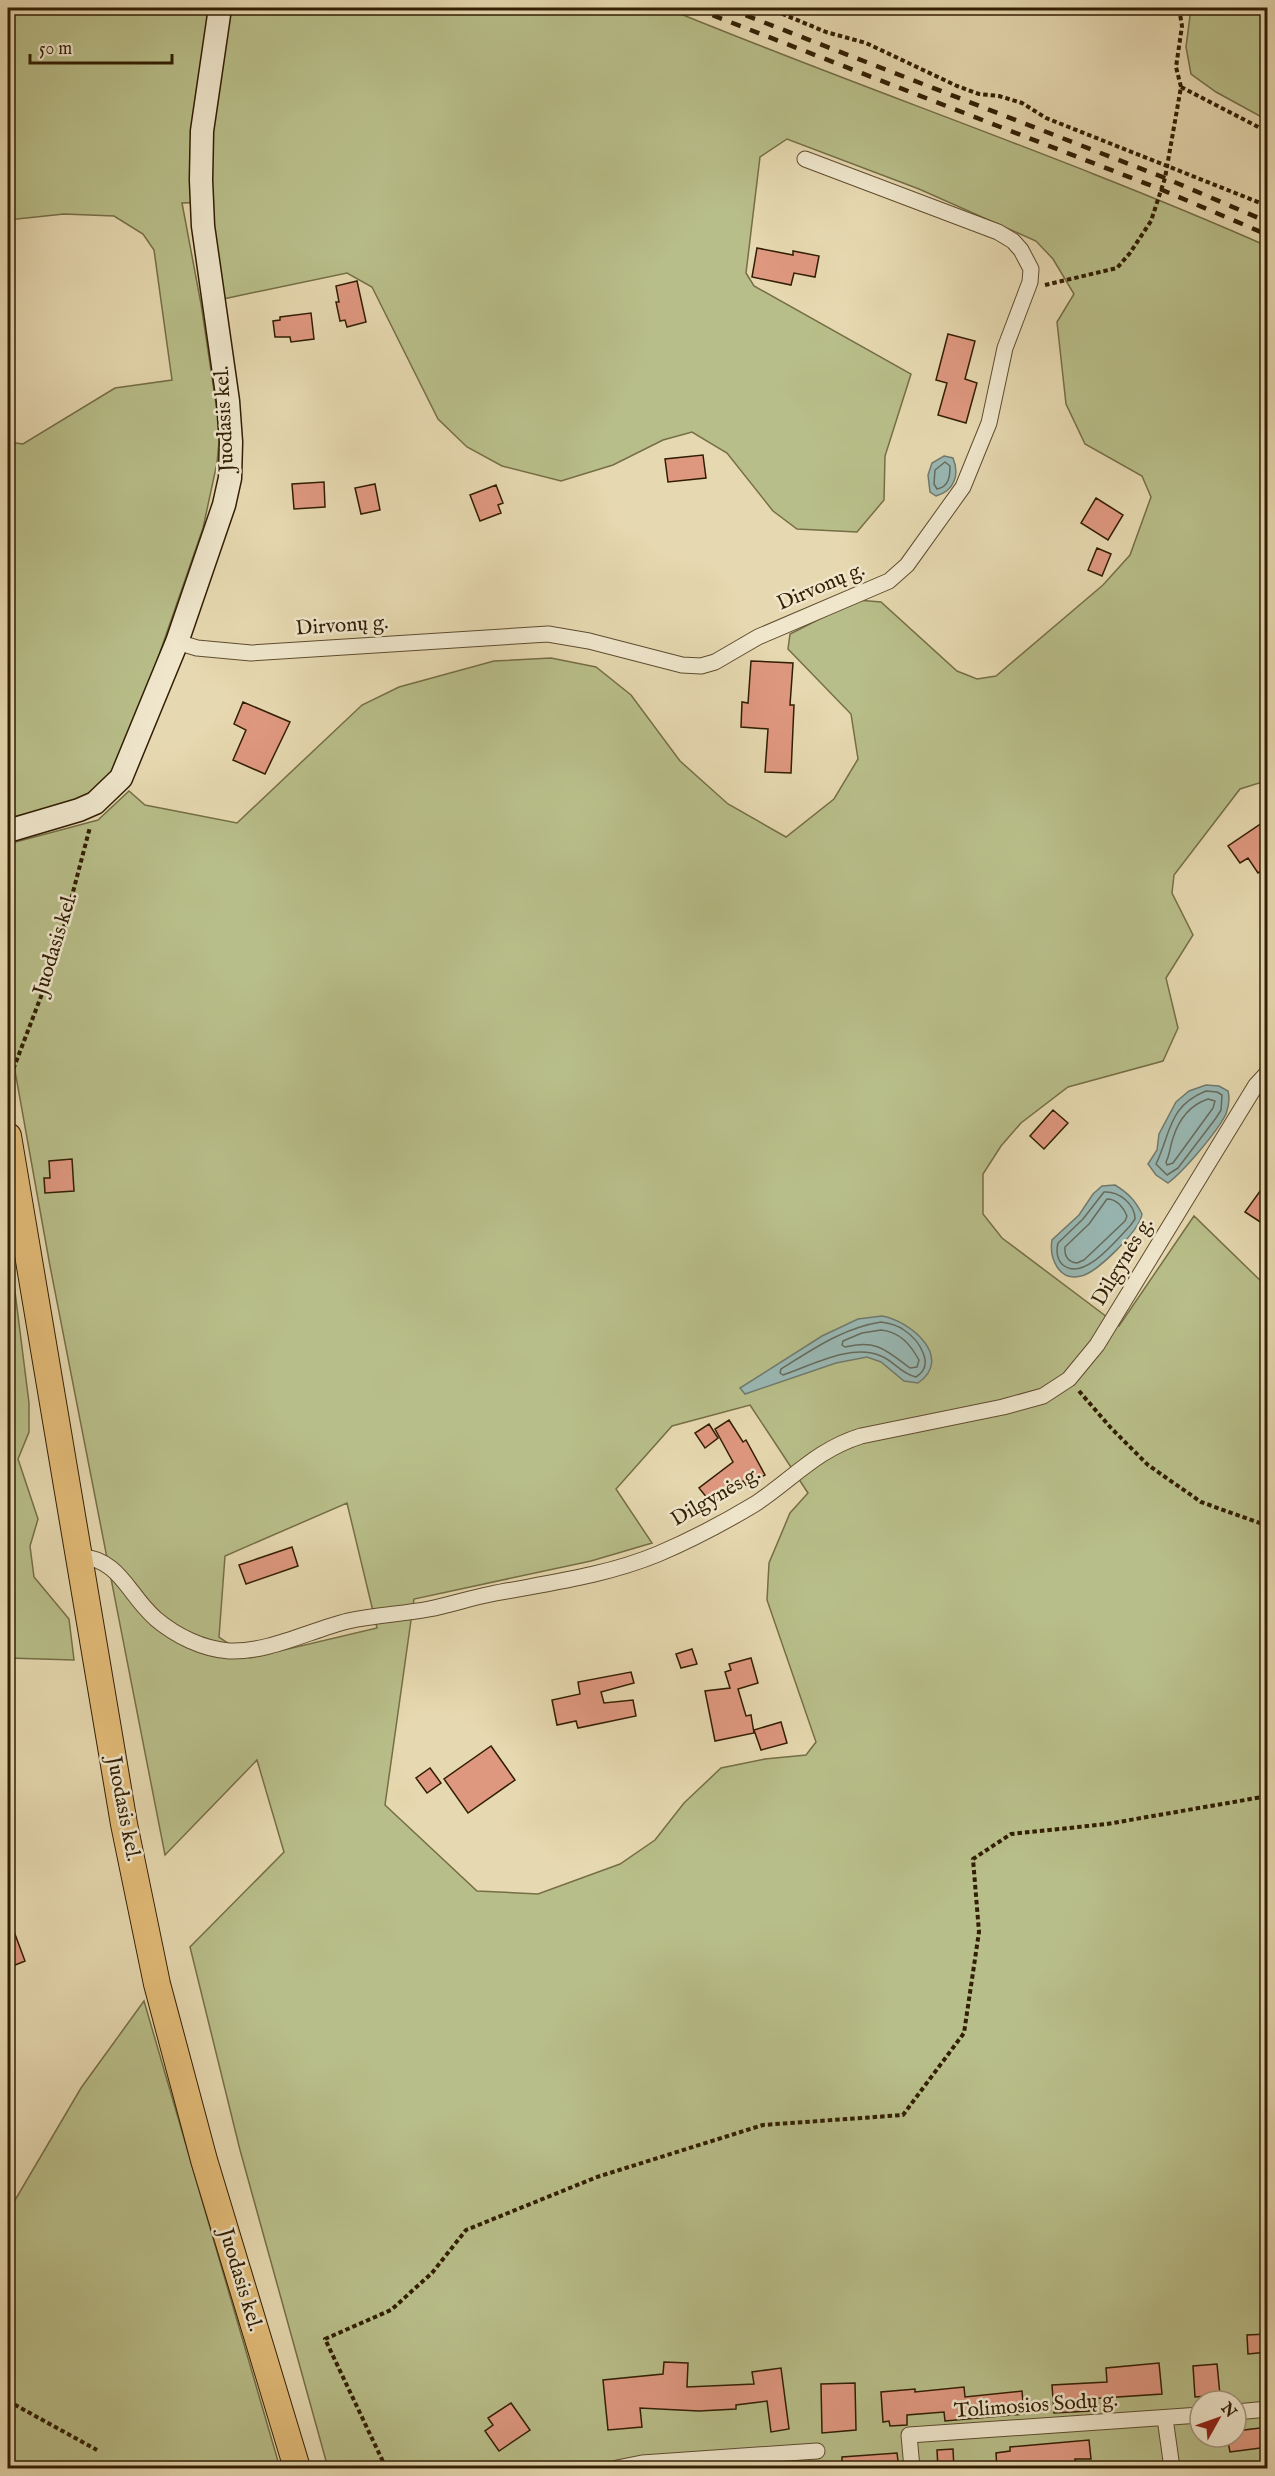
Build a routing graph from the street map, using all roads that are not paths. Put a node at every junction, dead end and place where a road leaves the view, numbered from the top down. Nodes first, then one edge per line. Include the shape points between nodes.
1 (219, 8) edge
2 (805, 159) dead end
3 (177, 642) junction
4 (8, 831) edge
5 (1268, 1072) edge
6 (8, 1136) edge
7 (78, 1556) junction
8 (1268, 2409) edge
9 (1248, 2411) edge
10 (1188, 2416) edge
11 (1165, 2418) junction
12 (818, 2451) dead end
13 (297, 2469) edge
14 (617, 2469) edge
15 (912, 2469) edge
16 (1172, 2469) edge

1 - 3 street, Juodasis kel. via 202,131 201,180 203,226 228,401 230,478 225,505
2 - 3 street, Dirvonų g. via 998,232 1013,241 1031,269 1005,348 989,423 963,487 907,565 889,581 701,666 548,634 251,653
3 - 4 street, Juodasis kel. via 121,778 96,803
5 - 7 street, Dilgynės g. via 1256,1085 1097,1345 1069,1379 1043,1396 839,1443 817,1455 756,1503 658,1554 597,1574 349,1621 253,1649 232,1651 208,1648 182,1636 155,1618 110,1566 95,1557
6 - 7 main road, Juodasis kel.
7 - 13 main road, Juodasis kel. via 124,1824 157,1984 204,2160
8 - 9 street
10 - 11 street, Tolimosios Sodų g.
11 - 15 street, Tolimosios Sodų g. via 909,2435
11 - 16 street
12 - 14 street via 642,2463

